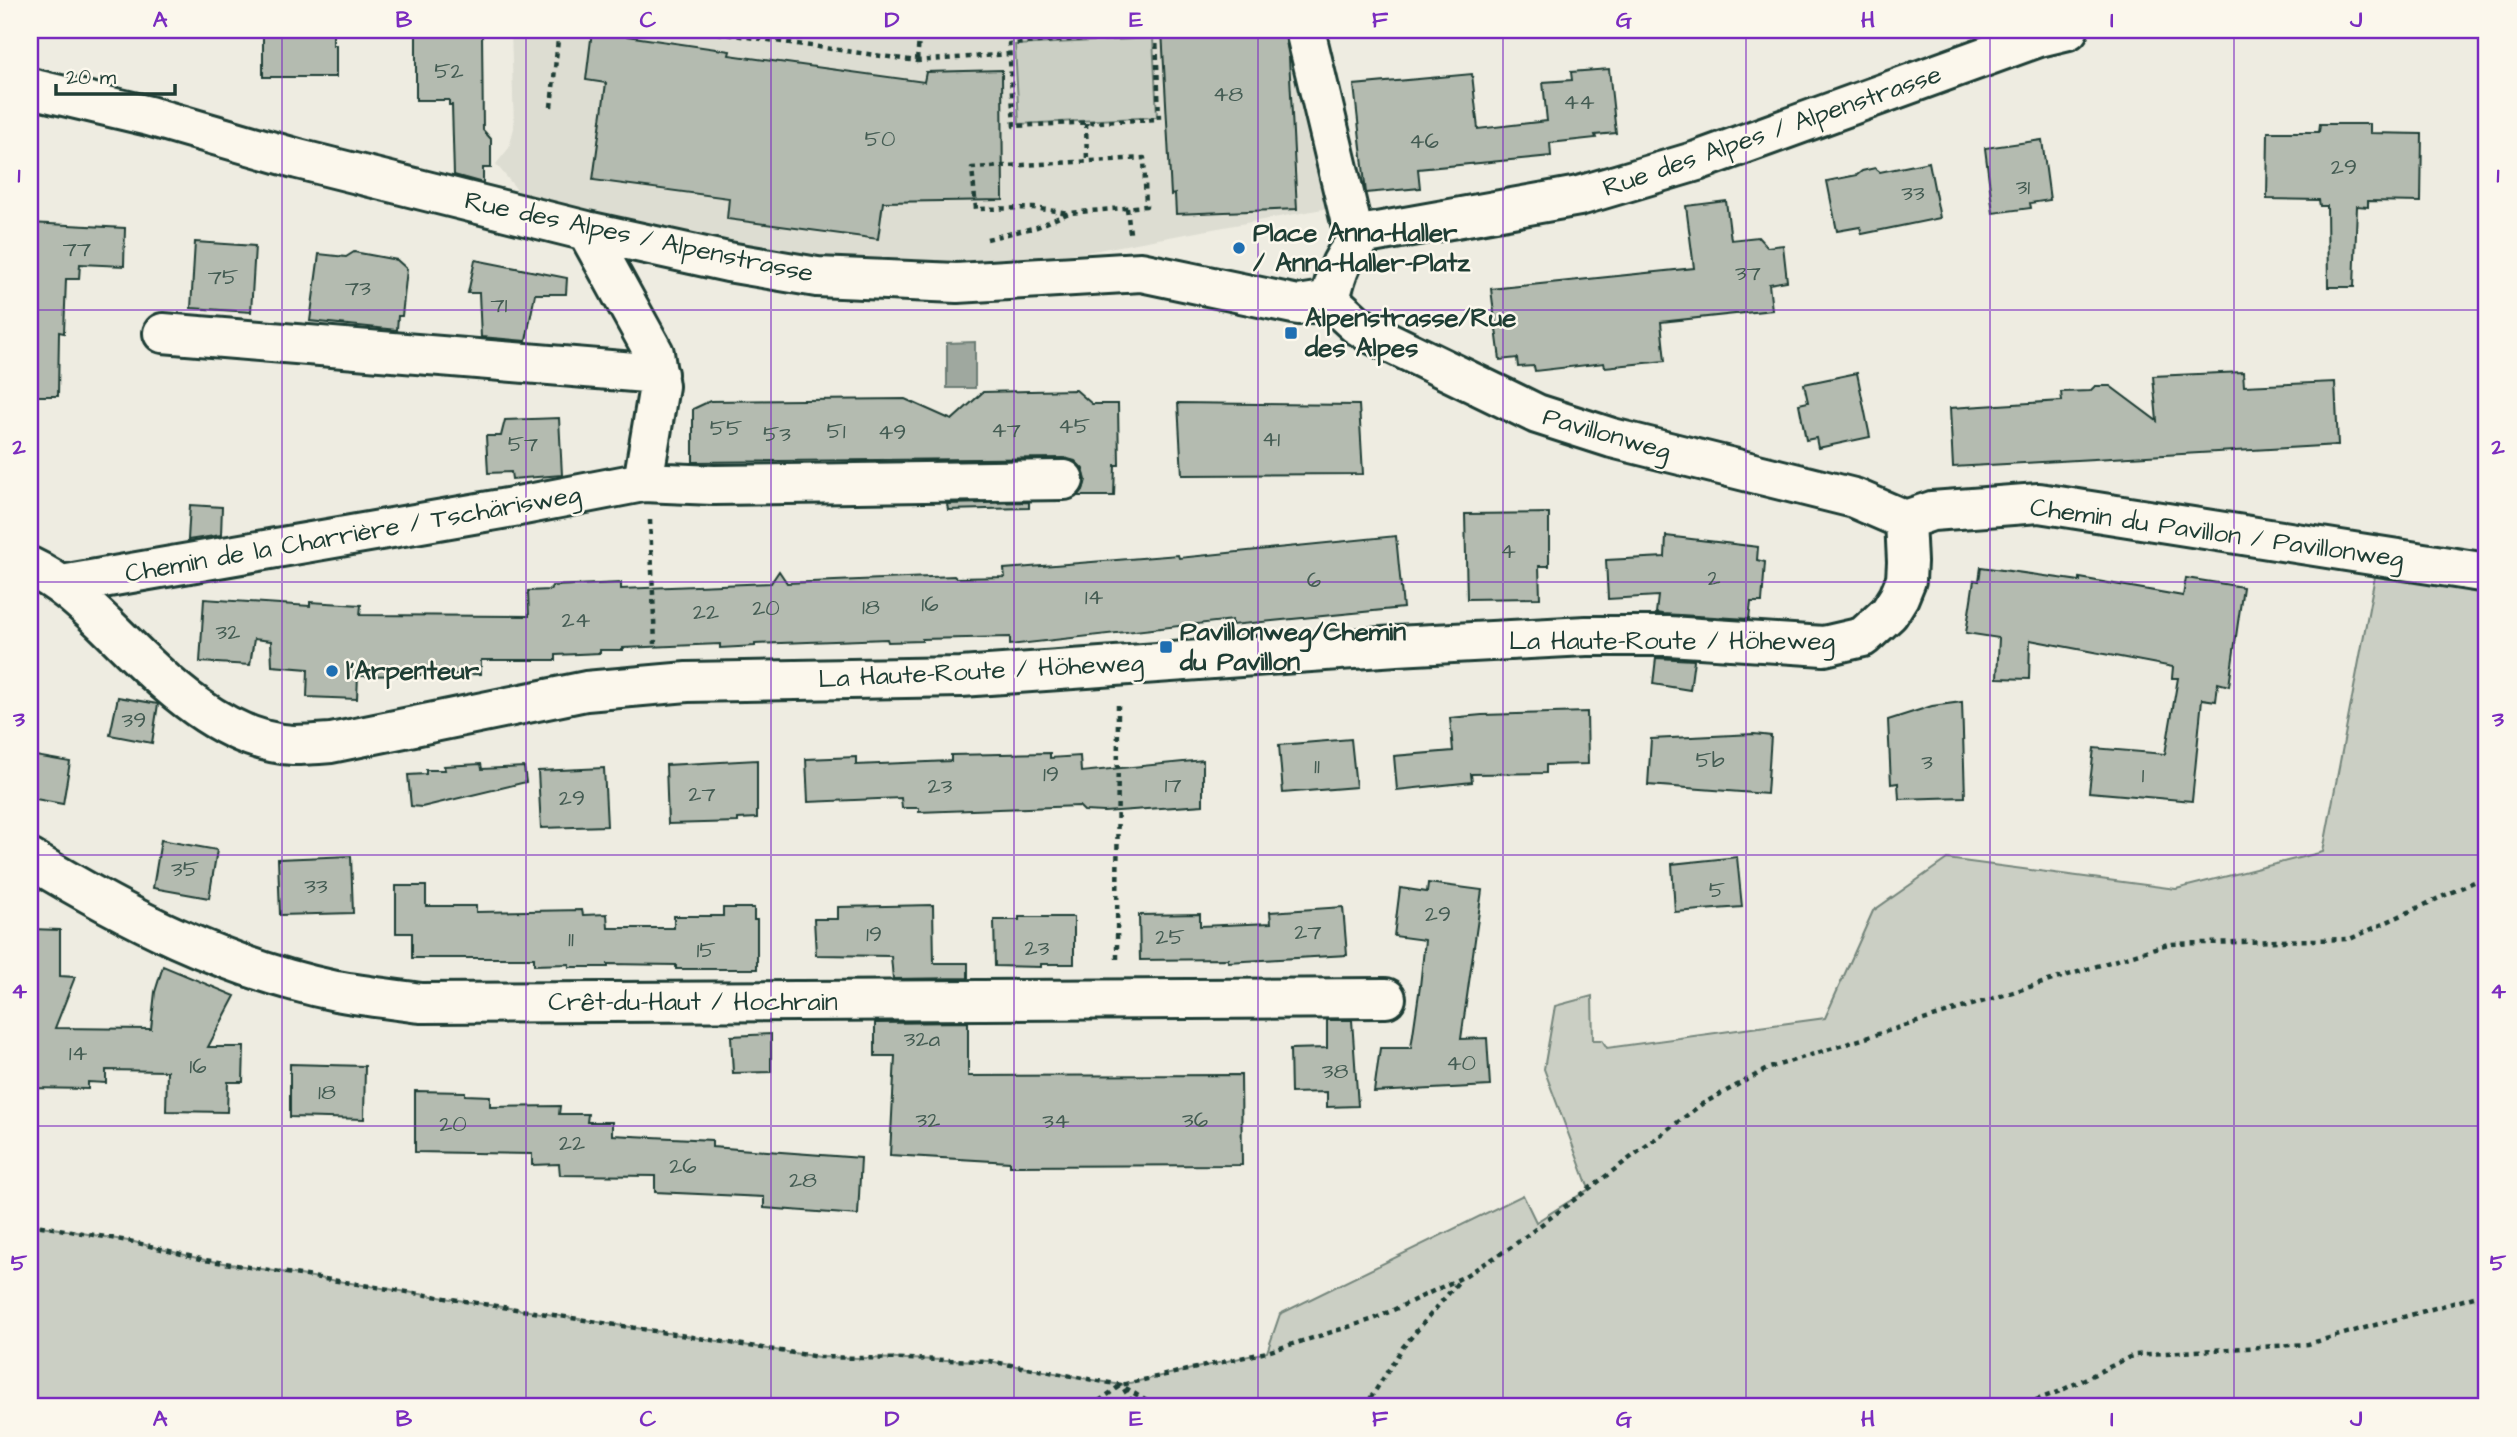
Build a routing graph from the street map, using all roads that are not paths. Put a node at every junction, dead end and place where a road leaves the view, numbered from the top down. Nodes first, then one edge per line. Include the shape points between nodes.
1 (1305, 30) edge
2 (2068, 30) edge
3 (30, 88) edge
4 (587, 231) junction
5 (1357, 241) junction
6 (1330, 300) junction
7 (163, 333) dead end
8 (658, 374) junction
9 (1065, 480) dead end
10 (643, 482) junction
11 (1905, 520) junction
12 (2487, 573) edge
13 (46, 576) edge
14 (30, 859) edge
15 (1386, 998) dead end

1 - 5 street
2 - 5 street, Rue des Alpes / Alpenstrasse via 1697,161 1579,195 1382,230
3 - 4 street, Rue des Alpes / Alpenstrasse
4 - 6 street, Rue des Alpes / Alpenstrasse via 817,277 957,283 1141,272 1298,305
4 - 8 street via 646,335
5 - 6 street via 1335,275
6 - 11 street, Pavillonweg via 1370,333 1536,414 1612,438 1854,498
7 - 8 street
8 - 10 street
9 - 10 street, Chemin de la Charrière / Tschärisweg
10 - 13 street, Chemin de la Charrière / Tschärisweg via 499,509
11 - 12 street, Chemin du Pavillon / Pavillonweg via 1932,511 2039,503
11 - 13 street, La Haute-Route / Höheweg via 1906,571 1899,597 1878,626 1846,643 1824,646 1586,636 961,677 701,681 586,691 331,743 291,745 262,739 201,711
14 - 15 street, Crêt-du-Haut / Hochrain via 168,936 253,968 337,991 421,1003

